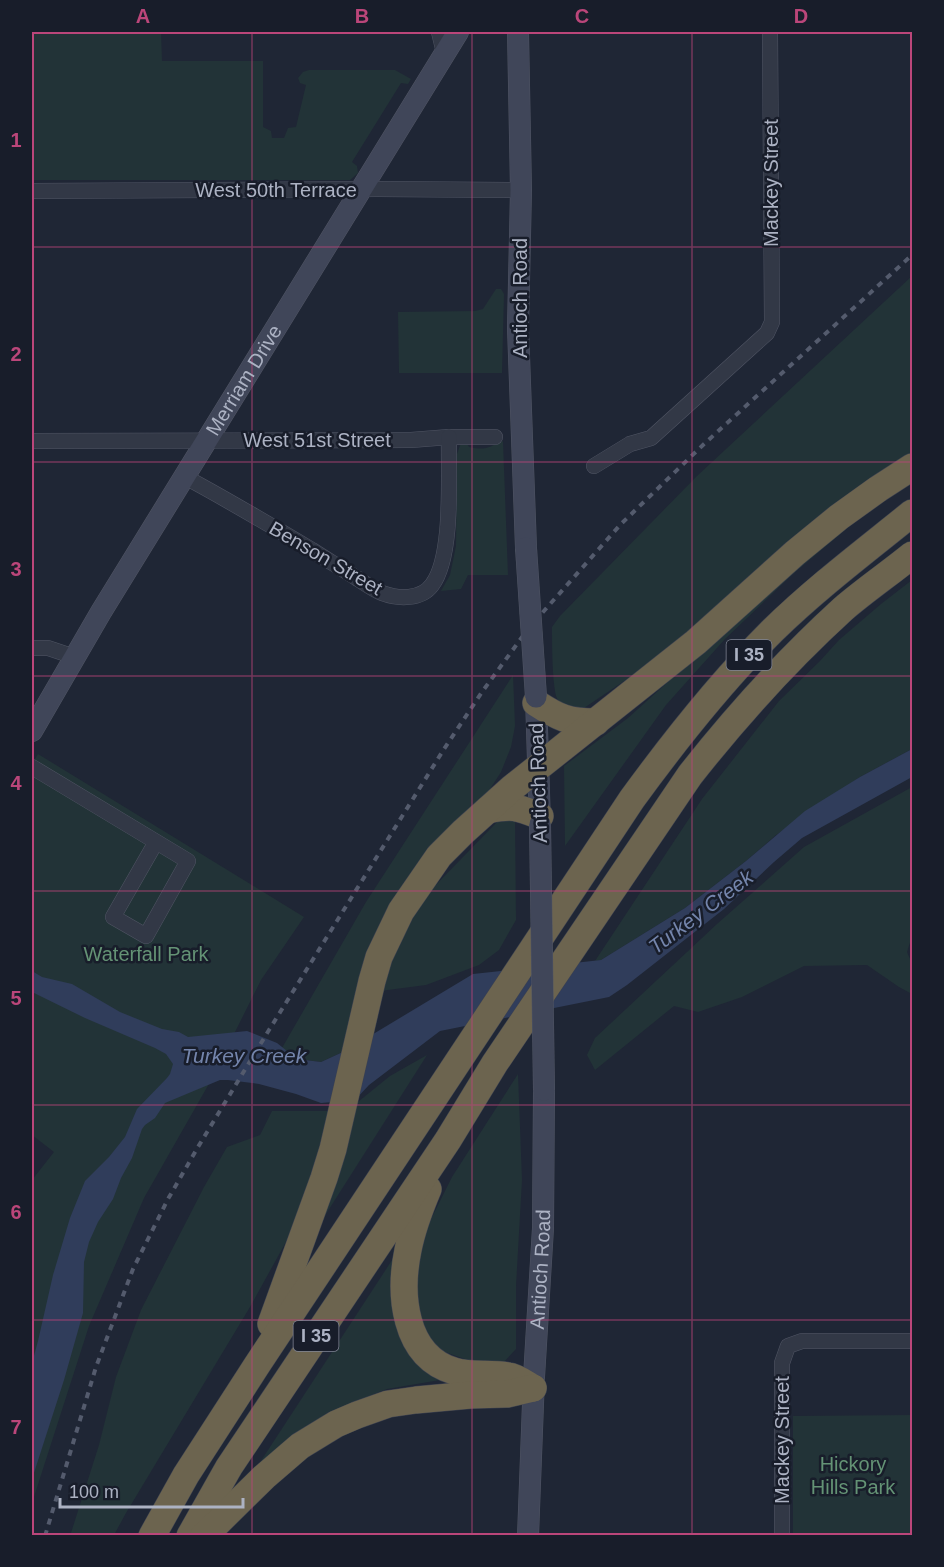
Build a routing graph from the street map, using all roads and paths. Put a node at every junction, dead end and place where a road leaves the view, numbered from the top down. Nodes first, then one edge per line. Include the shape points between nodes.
1 (439, 32) edge
2 (458, 32) edge
3 (518, 32) edge
4 (770, 32) edge
5 (444, 53) junction
6 (360, 189) junction
7 (521, 190) junction
8 (32, 191) edge
9 (449, 437) junction
10 (495, 437) dead end
11 (32, 441) edge
12 (207, 441) junction
13 (594, 466) dead end
14 (912, 466) edge
15 (185, 477) junction
16 (912, 513) edge
17 (912, 555) edge
18 (32, 648) edge
19 (75, 657) junction
20 (536, 700) junction
21 (596, 722) junction
22 (32, 731) edge
23 (32, 767) edge
24 (539, 767) junction
25 (488, 810) junction
26 (540, 820) junction
27 (156, 842) junction
28 (448, 1140) junction
29 (912, 1341) edge
30 (257, 1365) junction
31 (533, 1388) junction
32 (152, 1536) edge
33 (190, 1536) edge
34 (204, 1536) edge
35 (528, 1536) edge
36 (782, 1536) edge

1 - 5 street
2 - 5 main road, Merriam Drive
3 - 7 main road, Antioch Road
4 - 13 street, Mackey Street via 772,322 767,333 651,438 630,444
5 - 6 main road, Merriam Drive
6 - 7 street, West 50th Terrace
6 - 8 street, West 50th Terrace
6 - 12 main road, Merriam Drive
7 - 20 main road, Antioch Road, bridge via 518,328
9 - 10 street, West 51st Street
9 - 12 street, West 51st Street
9 - 15 street, Benson Street via 444,556 431,586 416,596 402,598 381,593
11 - 12 street, West 51st Street
12 - 15 main road, Merriam Drive
14 - 21 highway via 839,517 696,642
15 - 19 main road, Merriam Drive
16 - 30 highway, I 35, bridge via 826,581 774,629 668,749
17 - 28 highway, I 35, bridge via 845,607 764,686 720,737 690,775 495,1063
18 - 19 street via 48,648
19 - 22 main road, Merriam Drive
20 - 21 highway via 564,719
20 - 24 main road, Antioch Road
21 - 24 highway
23 - 27 street
24 - 25 highway
24 - 26 main road, Antioch Road
25 - 26 highway via 507,806 522,809
25 - 30 highway via 439,855 401,911 379,957 324,1178
26 - 31 main road, Antioch Road, bridge via 543,1228
27 - 27 street via 188,861 146,936 113,917
28 - 31 highway via 408,1250 404,1291 409,1325 417,1342 439,1365 471,1374 510,1376
28 - 33 highway, I 35 via 229,1467
29 - 36 street, Mackey Street via 802,1341 788,1346 782,1363
30 - 32 highway, I 35 via 186,1474
31 - 34 highway via 507,1394 388,1404 336,1424 300,1446
31 - 35 main road, Antioch Road

